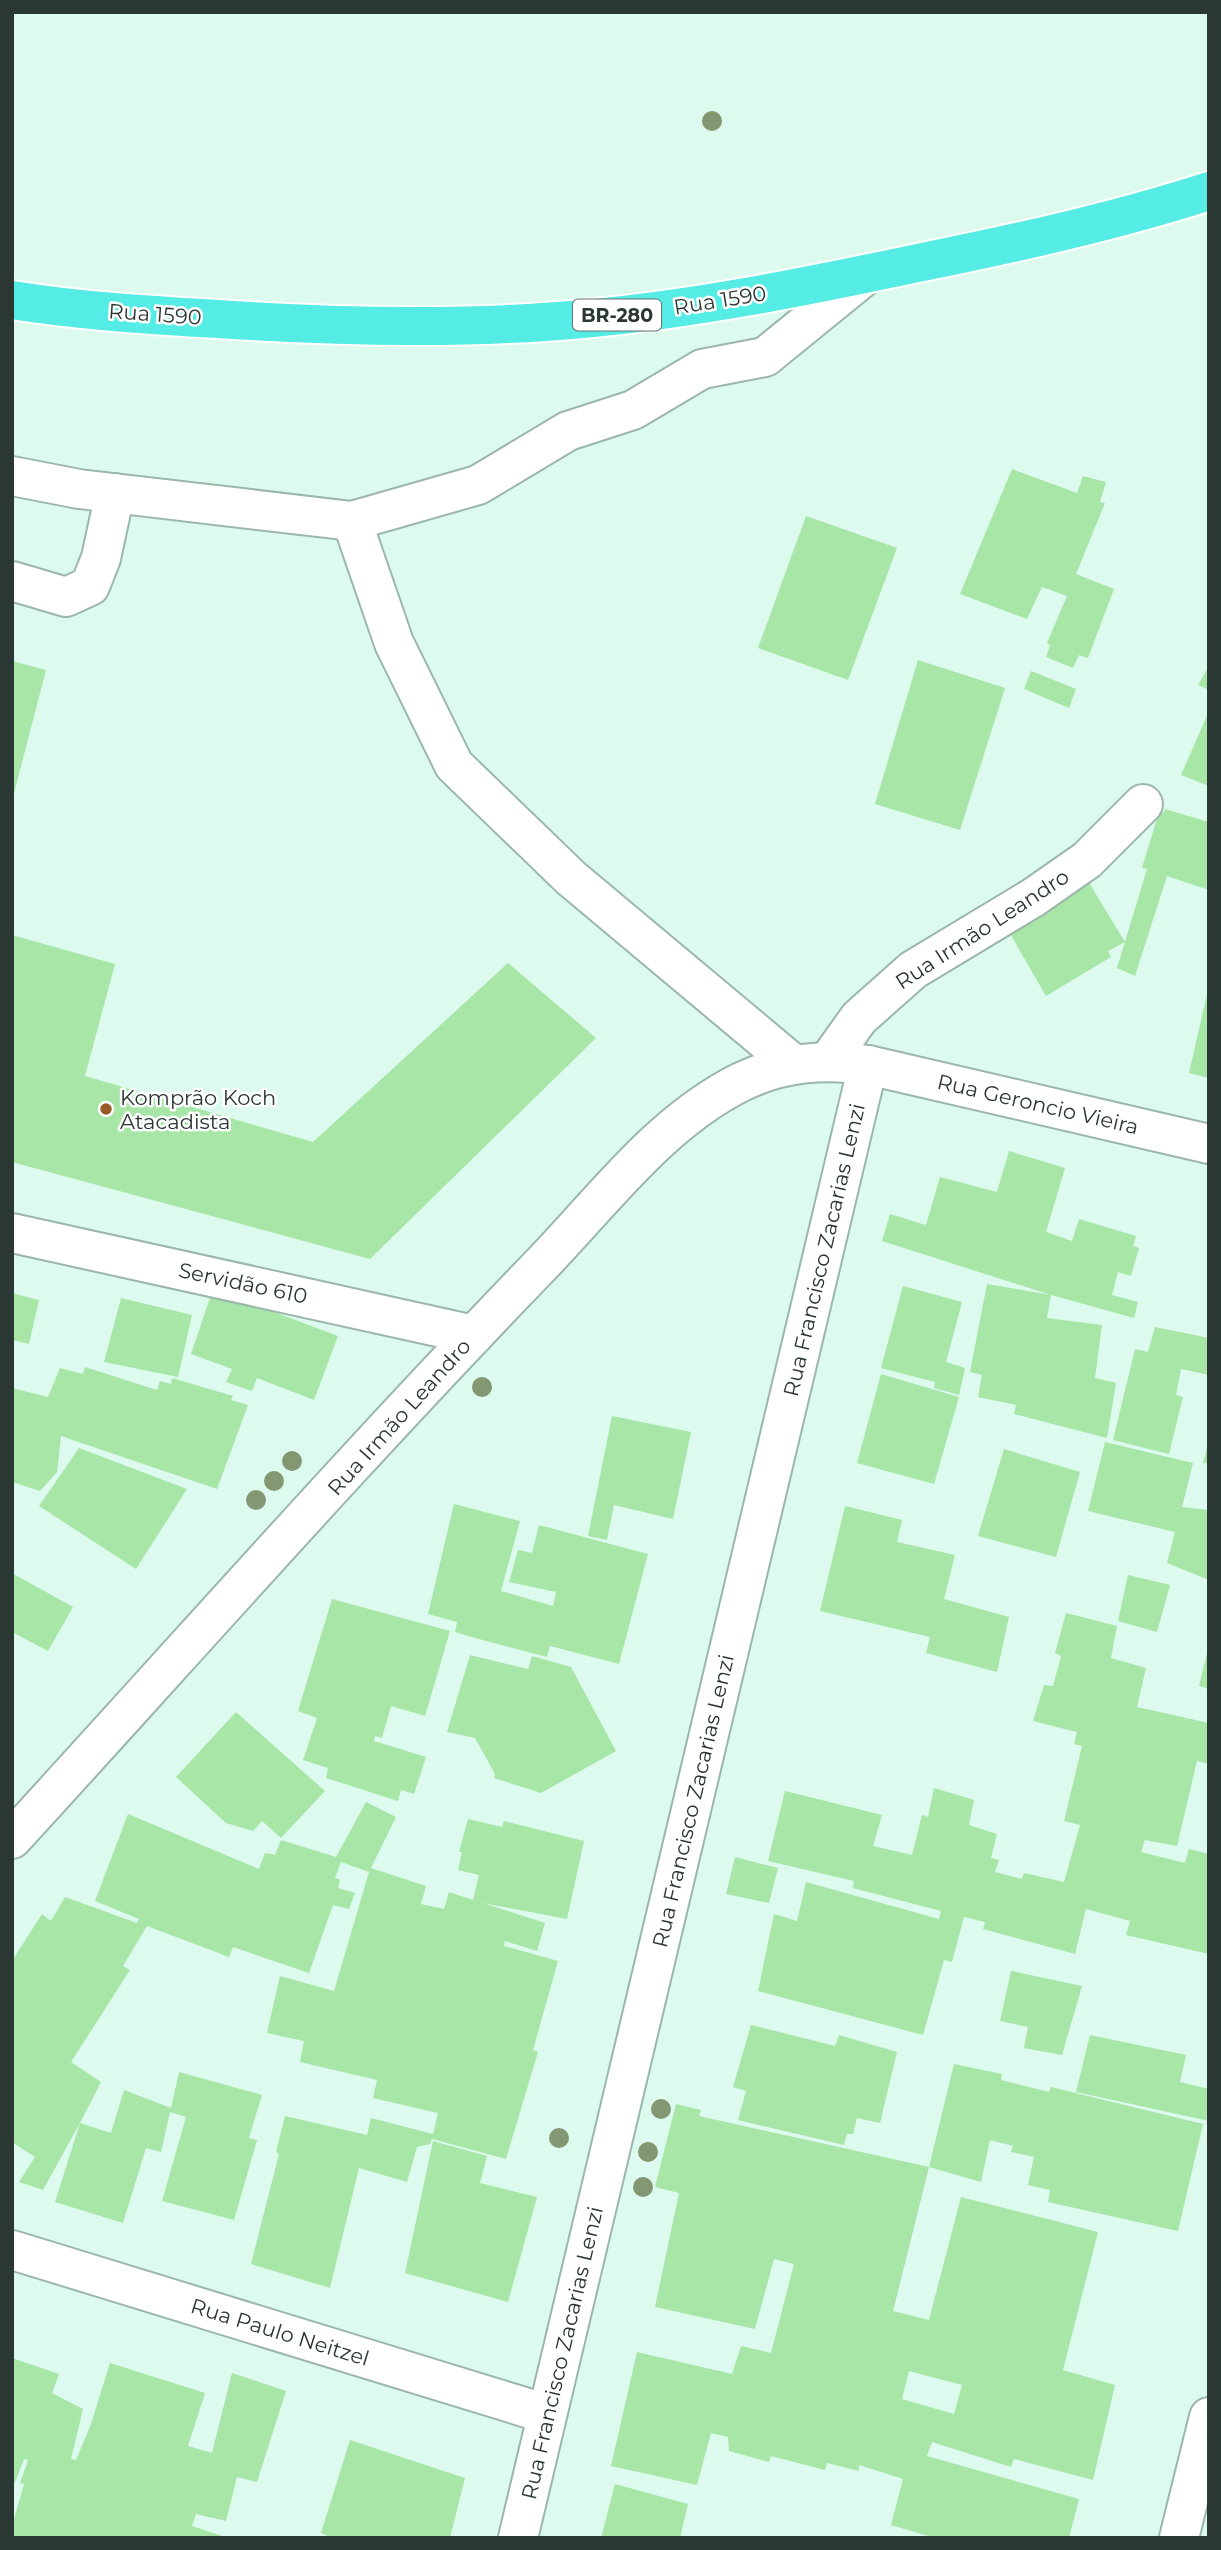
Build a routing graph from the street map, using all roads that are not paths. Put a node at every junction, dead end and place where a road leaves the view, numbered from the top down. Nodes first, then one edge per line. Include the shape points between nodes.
1 (1209, 191) edge
2 (867, 274) junction
3 (12, 300) edge
4 (12, 475) edge
5 (115, 493) junction
6 (352, 521) junction
7 (12, 581) edge
8 (1143, 804) dead end
9 (829, 1059) junction
10 (792, 1063) junction
11 (868, 1065) junction
12 (1209, 1144) edge
13 (12, 1233) edge
14 (474, 1335) junction
15 (12, 1839) edge
16 (12, 2250) edge
17 (547, 2414) junction
18 (1209, 2417) edge
19 (518, 2538) edge
20 (1179, 2538) edge

1 - 2 highway, Rua 1590 / BR-280 via 1000,246
2 - 3 highway, Rua 1590 / BR-280 via 730,301 582,319 435,326 137,314
2 - 6 street via 765,357 702,369 633,410 568,431 478,485
4 - 5 street
5 - 6 street
5 - 7 street via 90,586 66,597
6 - 10 street via 394,643 454,765 572,878
8 - 9 street, Rua Irmão Leandro via 1087,860 902,978 859,1018
9 - 10 street, Rua Irmão Leandro
9 - 11 street, Rua Irmão Leandro
10 - 14 street, Rua Irmão Leandro via 741,1083 692,1113 642,1156
11 - 12 street, Rua Geroncio Vieira
11 - 17 street, Rua Francisco Zacarias Lenzi
13 - 14 street, Servidão 610
14 - 15 street, Rua Irmão Leandro
16 - 17 street, Rua Paulo Neitzel
17 - 19 street, Rua Francisco Zacarias Lenzi
18 - 20 street

